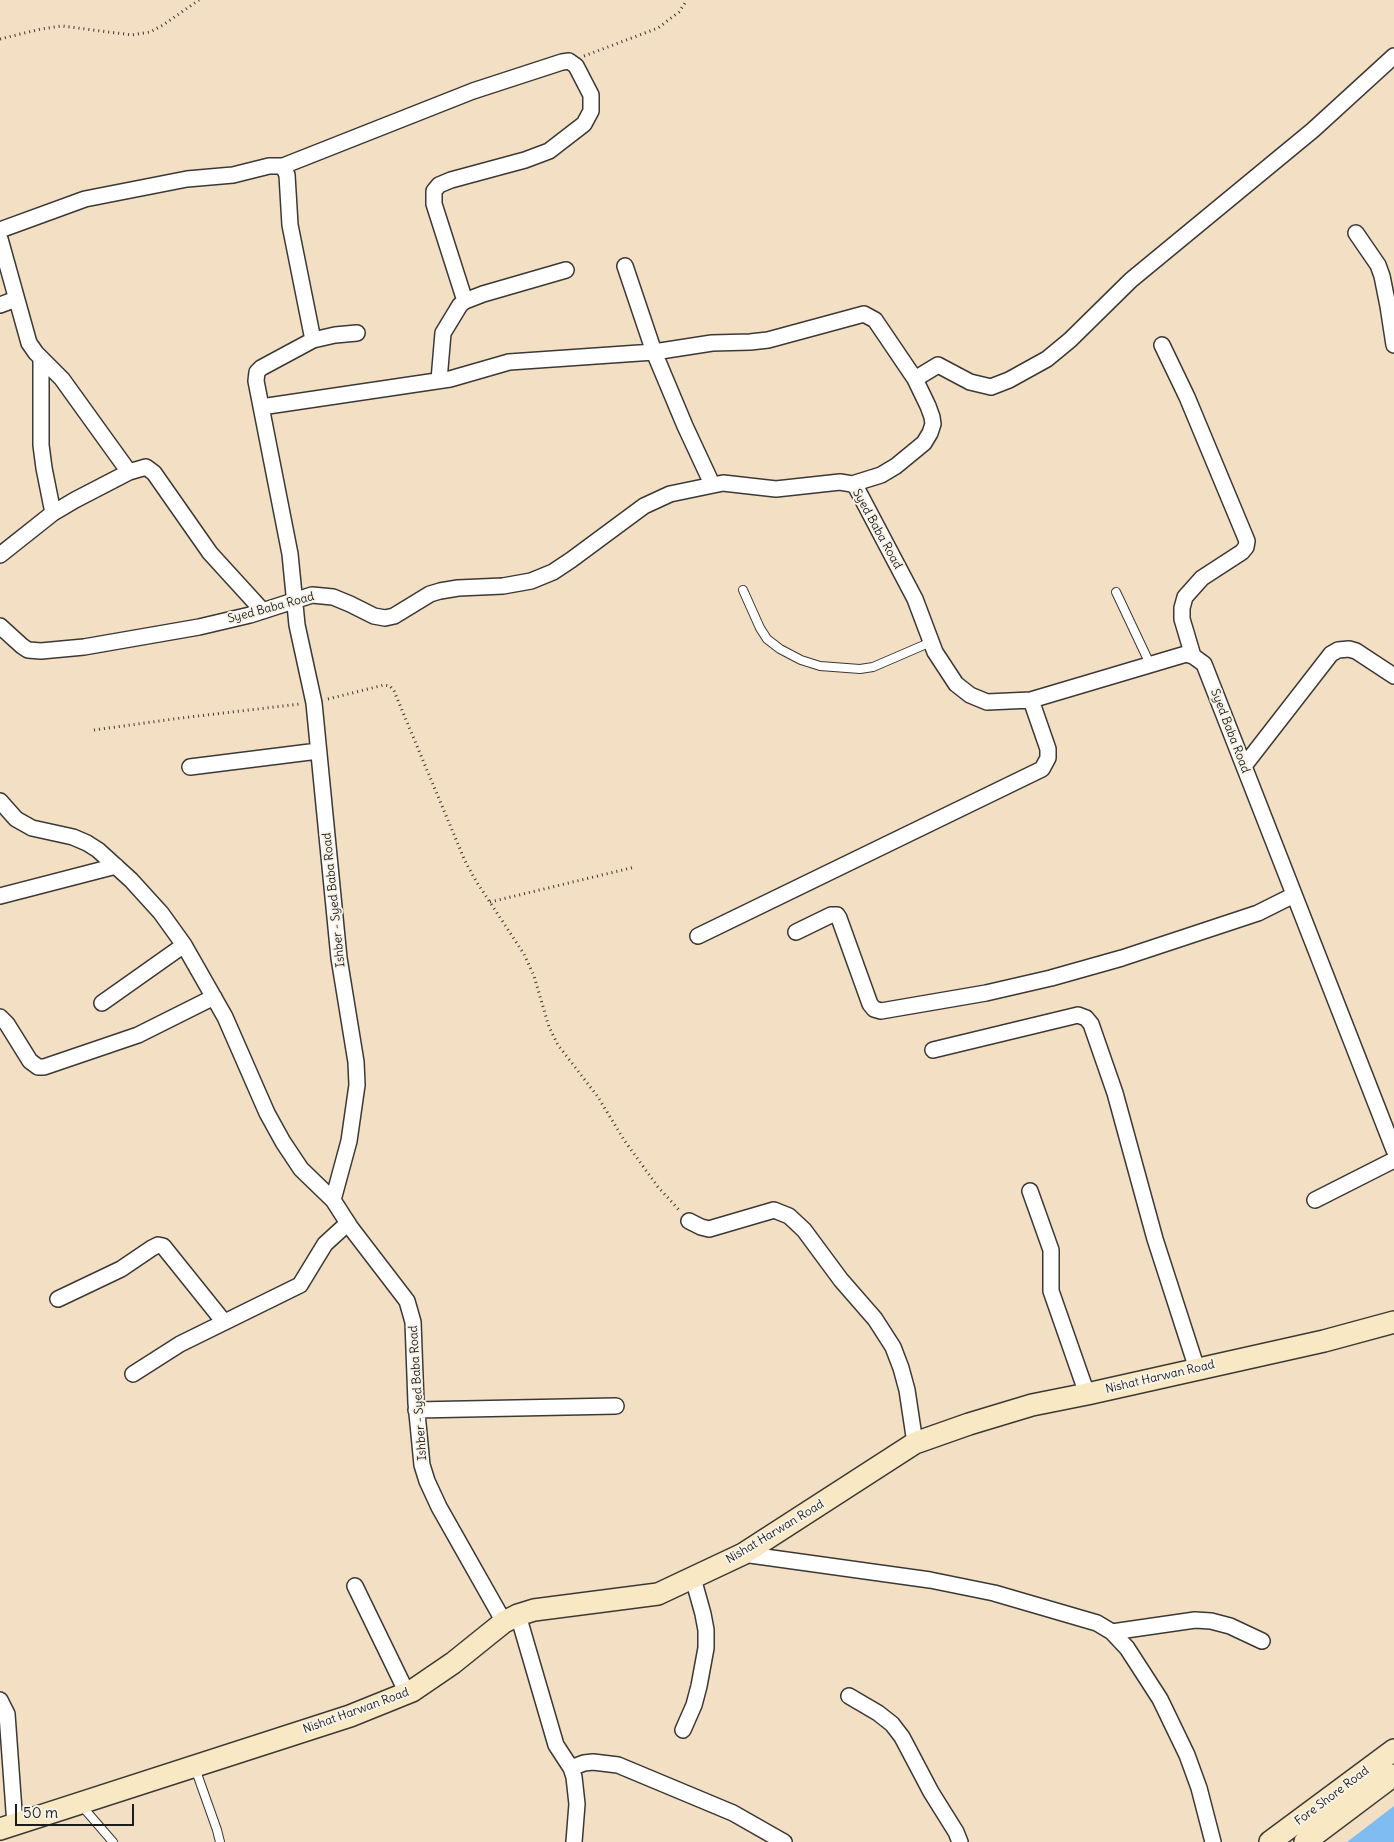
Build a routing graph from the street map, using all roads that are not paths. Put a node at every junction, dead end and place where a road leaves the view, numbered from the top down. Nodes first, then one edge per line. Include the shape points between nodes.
1 (1394, 56) edge
2 (283, 166) junction
3 (0, 230) edge
4 (1356, 233) dead end
5 (0, 239) edge
6 (625, 266) dead end
7 (566, 270) dead end
8 (16, 299) junction
9 (465, 301) junction
10 (0, 304) edge
11 (357, 333) dead end
12 (314, 340) junction
13 (1162, 345) dead end
14 (1394, 345) edge
15 (654, 352) junction
16 (41, 358) junction
17 (915, 379) junction
18 (439, 380) junction
19 (261, 408) junction
20 (130, 472) junction
21 (712, 484) junction
22 (852, 484) junction
23 (53, 514) junction
24 (0, 555) edge
25 (743, 590) dead end
26 (1116, 592) dead end
27 (295, 599) junction
28 (262, 610) junction
29 (0, 626) edge
30 (931, 642) junction
31 (1193, 656) junction
32 (1150, 664) junction
33 (1394, 676) edge
34 (1031, 700) junction
35 (318, 751) junction
36 (1244, 766) junction
37 (190, 767) dead end
38 (0, 801) edge
39 (116, 866) junction
40 (1294, 895) junction
41 (0, 896) edge
42 (796, 932) dead end
43 (698, 936) dead end
44 (184, 945) junction
45 (214, 997) junction
46 (102, 1003) dead end
47 (0, 1017) edge
48 (933, 1050) dead end
49 (1394, 1150) edge
50 (1394, 1160) edge
51 (1030, 1191) dead end
52 (333, 1200) junction
53 (1315, 1200) dead end
54 (689, 1220) road end
55 (348, 1223) junction
56 (58, 1299) dead end
57 (224, 1322) junction
58 (1394, 1322) edge
59 (1197, 1369) junction
60 (133, 1374) dead end
61 (1087, 1394) junction
62 (616, 1406) dead end
63 (416, 1410) junction
64 (915, 1443) junction
65 (743, 1554) junction
66 (693, 1578) junction
67 (355, 1586) dead end
68 (511, 1618) junction
69 (1112, 1632) junction
70 (1262, 1641) dead end
71 (407, 1693) junction
72 (849, 1696) dead end
73 (0, 1700) edge
74 (683, 1730) dead end
75 (1394, 1750) edge
76 (194, 1766) junction
77 (571, 1768) junction
78 (1394, 1775) edge
79 (80, 1803) junction
80 (7, 1827) edge
81 (113, 1842) edge
82 (220, 1842) edge
83 (574, 1842) edge
84 (784, 1842) edge
85 (960, 1842) edge
86 (1213, 1842) edge
87 (1270, 1842) edge
88 (1305, 1842) edge

1 - 17 street via 1313,130 1131,280 1047,359 991,387 970,382 938,365
2 - 3 street via 187,179 84,199
2 - 9 street via 474,91 569,62 576,66 591,95 591,112 584,124 548,151 451,180 434,191 434,204
2 - 12 street via 287,175 290,225
4 - 14 street via 1382,276
5 - 8 street
6 - 15 street
7 - 9 street
8 - 10 street
8 - 16 street via 29,344
9 - 18 street via 442,332
11 - 12 street
12 - 19 street, Ishber - Syed Baba Road via 257,372
13 - 31 street via 1247,541 1242,552 1202,578 1185,597 1182,618
15 - 17 street via 768,340 864,314 875,320
15 - 18 street via 509,362
15 - 21 street
16 - 20 street via 62,379
16 - 23 street via 41,445
17 - 22 street via 932,417 930,433 896,466 881,475
18 - 19 street
19 - 27 street, Ishber - Syed Baba Road via 290,554
20 - 23 street
20 - 28 street via 146,467 154,473 210,553
21 - 22 street, Syed Baba Road via 776,489 840,482
21 - 27 street, Syed Baba Road via 655,499 553,572 531,581 440,591 385,618 323,595 312,594
22 - 30 street, Syed Baba Road via 915,599
23 - 24 street
25 - 30 lane via 767,639 801,660 820,666 873,667
26 - 32 lane
27 - 28 street, Syed Baba Road
27 - 35 street, Ishber - Syed Baba Road via 297,625 314,702
28 - 29 street, Syed Baba Road via 154,636 41,651 28,650
30 - 34 street, Syed Baba Road via 934,652 956,684 970,695 987,702
31 - 32 street, Syed Baba Road via 1186,654
31 - 36 street, Syed Baba Road via 1208,670
32 - 34 street, Syed Baba Road
33 - 36 street via 1356,651 1338,650 1331,654
34 - 43 street via 1048,749 1048,758 1042,769
35 - 37 street
35 - 52 street, Ishber - Syed Baba Road via 339,958 357,1070 349,1141
36 - 40 street, Syed Baba Road
38 - 39 street, Ishber - Syed Baba Road via 9,812 32,828 87,843
39 - 41 street
39 - 44 street, Ishber - Syed Baba Road via 161,913
40 - 42 street via 1258,913 1113,961 986,993 881,1011 870,1004 837,915
40 - 49 street, Syed Baba Road
44 - 45 street, Ishber - Syed Baba Road
44 - 46 street
45 - 47 street via 138,1035 44,1067 34,1066
45 - 52 street, Ishber - Syed Baba Road via 283,1142 301,1168
48 - 59 street via 1078,1015 1091,1024 1115,1092 1154,1238
50 - 53 street
51 - 61 street via 1050,1250 1051,1290
52 - 55 street, Ishber - Syed Baba Road
54 - 64 street via 709,1229 774,1210 789,1216 804,1230 893,1347 907,1390
55 - 57 street via 325,1244 300,1285
55 - 63 street, Ishber - Syed Baba Road via 399,1289 411,1311
56 - 57 street via 121,1269 158,1245 163,1246
57 - 60 street via 180,1344
58 - 59 main road, Nishat Harwan Road
59 - 61 main road, Nishat Harwan Road
61 - 64 main road, Nishat Harwan Road via 1032,1405
62 - 63 street
63 - 68 street, Ishber - Syed Baba Road via 422,1466 427,1481 439,1507
64 - 65 main road, Nishat Harwan Road
65 - 66 main road, Nishat Harwan Road
65 - 69 street via 930,1580 994,1593 1097,1623
66 - 68 main road, Nishat Harwan Road via 658,1594 534,1610
66 - 74 street via 706,1630 706,1648 694,1705
67 - 71 street
68 - 71 main road, Nishat Harwan Road via 453,1663
68 - 77 street, Ishber - Syed Baba Road via 556,1745
69 - 70 street via 1195,1620 1230,1626
69 - 86 street via 1127,1648 1160,1698 1173,1725 1200,1788
71 - 76 main road, Nishat Harwan Road via 350,1716
72 - 85 street via 878,1713 897,1731
73 - 80 street via 7,1714
75 - 87 main road, Fore Shore Road
76 - 79 main road, Nishat Harwan Road
76 - 82 lane
77 - 83 street via 577,1804
77 - 84 street via 593,1762 618,1765 733,1813
78 - 88 main road, Fore Shore Road
79 - 80 main road, Nishat Harwan Road
79 - 81 lane

